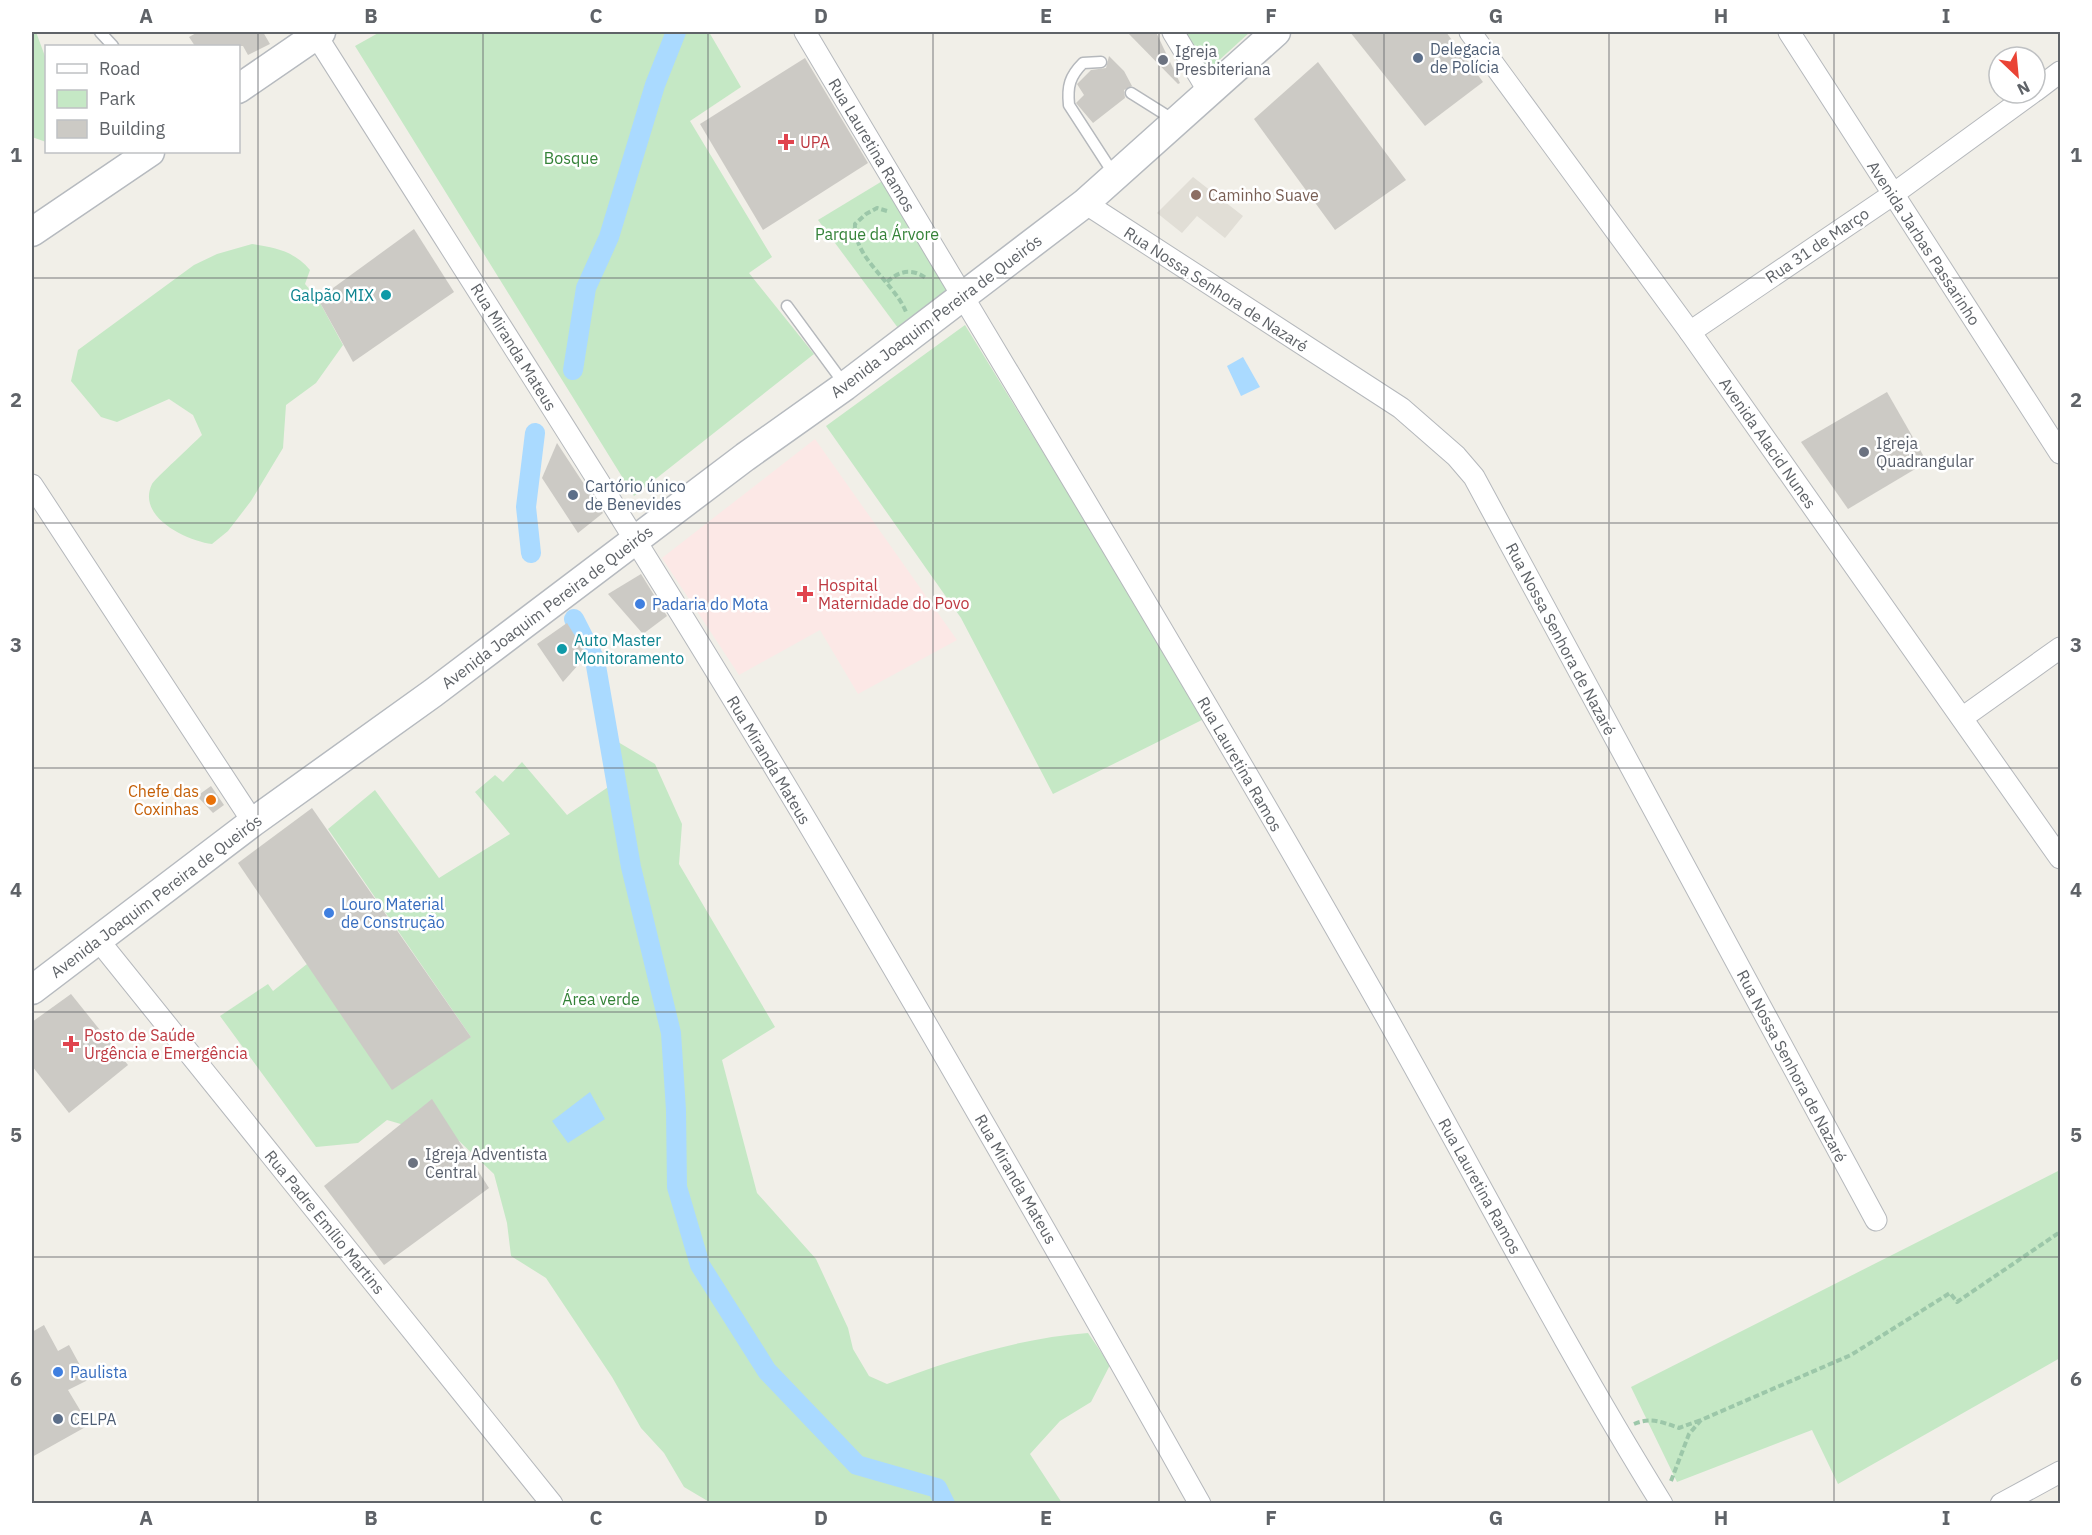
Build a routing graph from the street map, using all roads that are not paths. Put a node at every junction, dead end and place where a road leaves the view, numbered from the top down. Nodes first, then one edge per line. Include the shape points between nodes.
1 (100, 32) edge
2 (317, 32) edge
3 (805, 32) edge
4 (1173, 32) edge
5 (1276, 32) edge
6 (1470, 32) edge
7 (1789, 32) edge
8 (113, 45) edge
9 (1101, 62) dead end
10 (2061, 72) edge
11 (2047, 82) edge
12 (240, 88) edge
13 (1209, 92) junction
14 (1131, 93) dead end
15 (2016, 105) edge
16 (1177, 122) junction
17 (149, 153) edge
18 (1115, 176) junction
19 (1892, 195) junction
20 (1085, 203) junction
21 (32, 232) edge
22 (955, 301) junction
23 (787, 306) dead end
24 (1690, 332) junction
25 (845, 386) junction
26 (2061, 453) edge
27 (32, 485) edge
28 (634, 540) junction
29 (2061, 648) edge
30 (1962, 718) junction
31 (253, 822) junction
32 (2061, 858) edge
33 (99, 941) junction
34 (32, 990) edge
35 (1876, 1220) dead end
36 (2061, 1472) edge
37 (552, 1503) edge
38 (1200, 1503) edge
39 (1661, 1503) edge
40 (2001, 1503) edge

1 - 8 lane
2 - 12 main road
2 - 28 street, Rua Miranda Mateus
3 - 22 street, Rua Lauretina Ramos via 913,213
4 - 13 street
5 - 13 main road, Avenida Joaquim Pereira de Queirós
6 - 24 street, Avenida Alacid Nunes
7 - 19 street, Avenida Jarbas Passarinho
9 - 18 lane via 1083,63 1070,75 1067,92 1069,105
10 - 11 street, Rua 31 de Março
13 - 16 main road, Avenida Joaquim Pereira de Queirós
14 - 16 lane
15 - 19 street, Rua 31 de Março
16 - 18 main road, Avenida Joaquim Pereira de Queirós
17 - 21 main road
18 - 20 main road, Avenida Joaquim Pereira de Queirós
19 - 24 street, Rua 31 de Março
19 - 26 street, Avenida Jarbas Passarinho
20 - 22 main road, Avenida Joaquim Pereira de Queirós
20 - 35 street, Rua Nossa Senhora de Nazaré via 1401,408 1474,477
22 - 25 main road, Avenida Joaquim Pereira de Queirós
22 - 39 street, Rua Lauretina Ramos via 1355,961
23 - 25 lane
24 - 30 street, Avenida Alacid Nunes
25 - 28 main road, Avenida Joaquim Pereira de Queirós
27 - 31 street
28 - 31 main road, Avenida Joaquim Pereira de Queirós via 433,693
28 - 38 street, Rua Miranda Mateus via 781,778 1003,1155
29 - 30 street
30 - 32 street, Avenida Alacid Nunes
31 - 33 main road, Avenida Joaquim Pereira de Queirós
33 - 34 main road, Avenida Joaquim Pereira de Queirós
33 - 37 street, Rua Padre Emílio Martins
36 - 40 street

